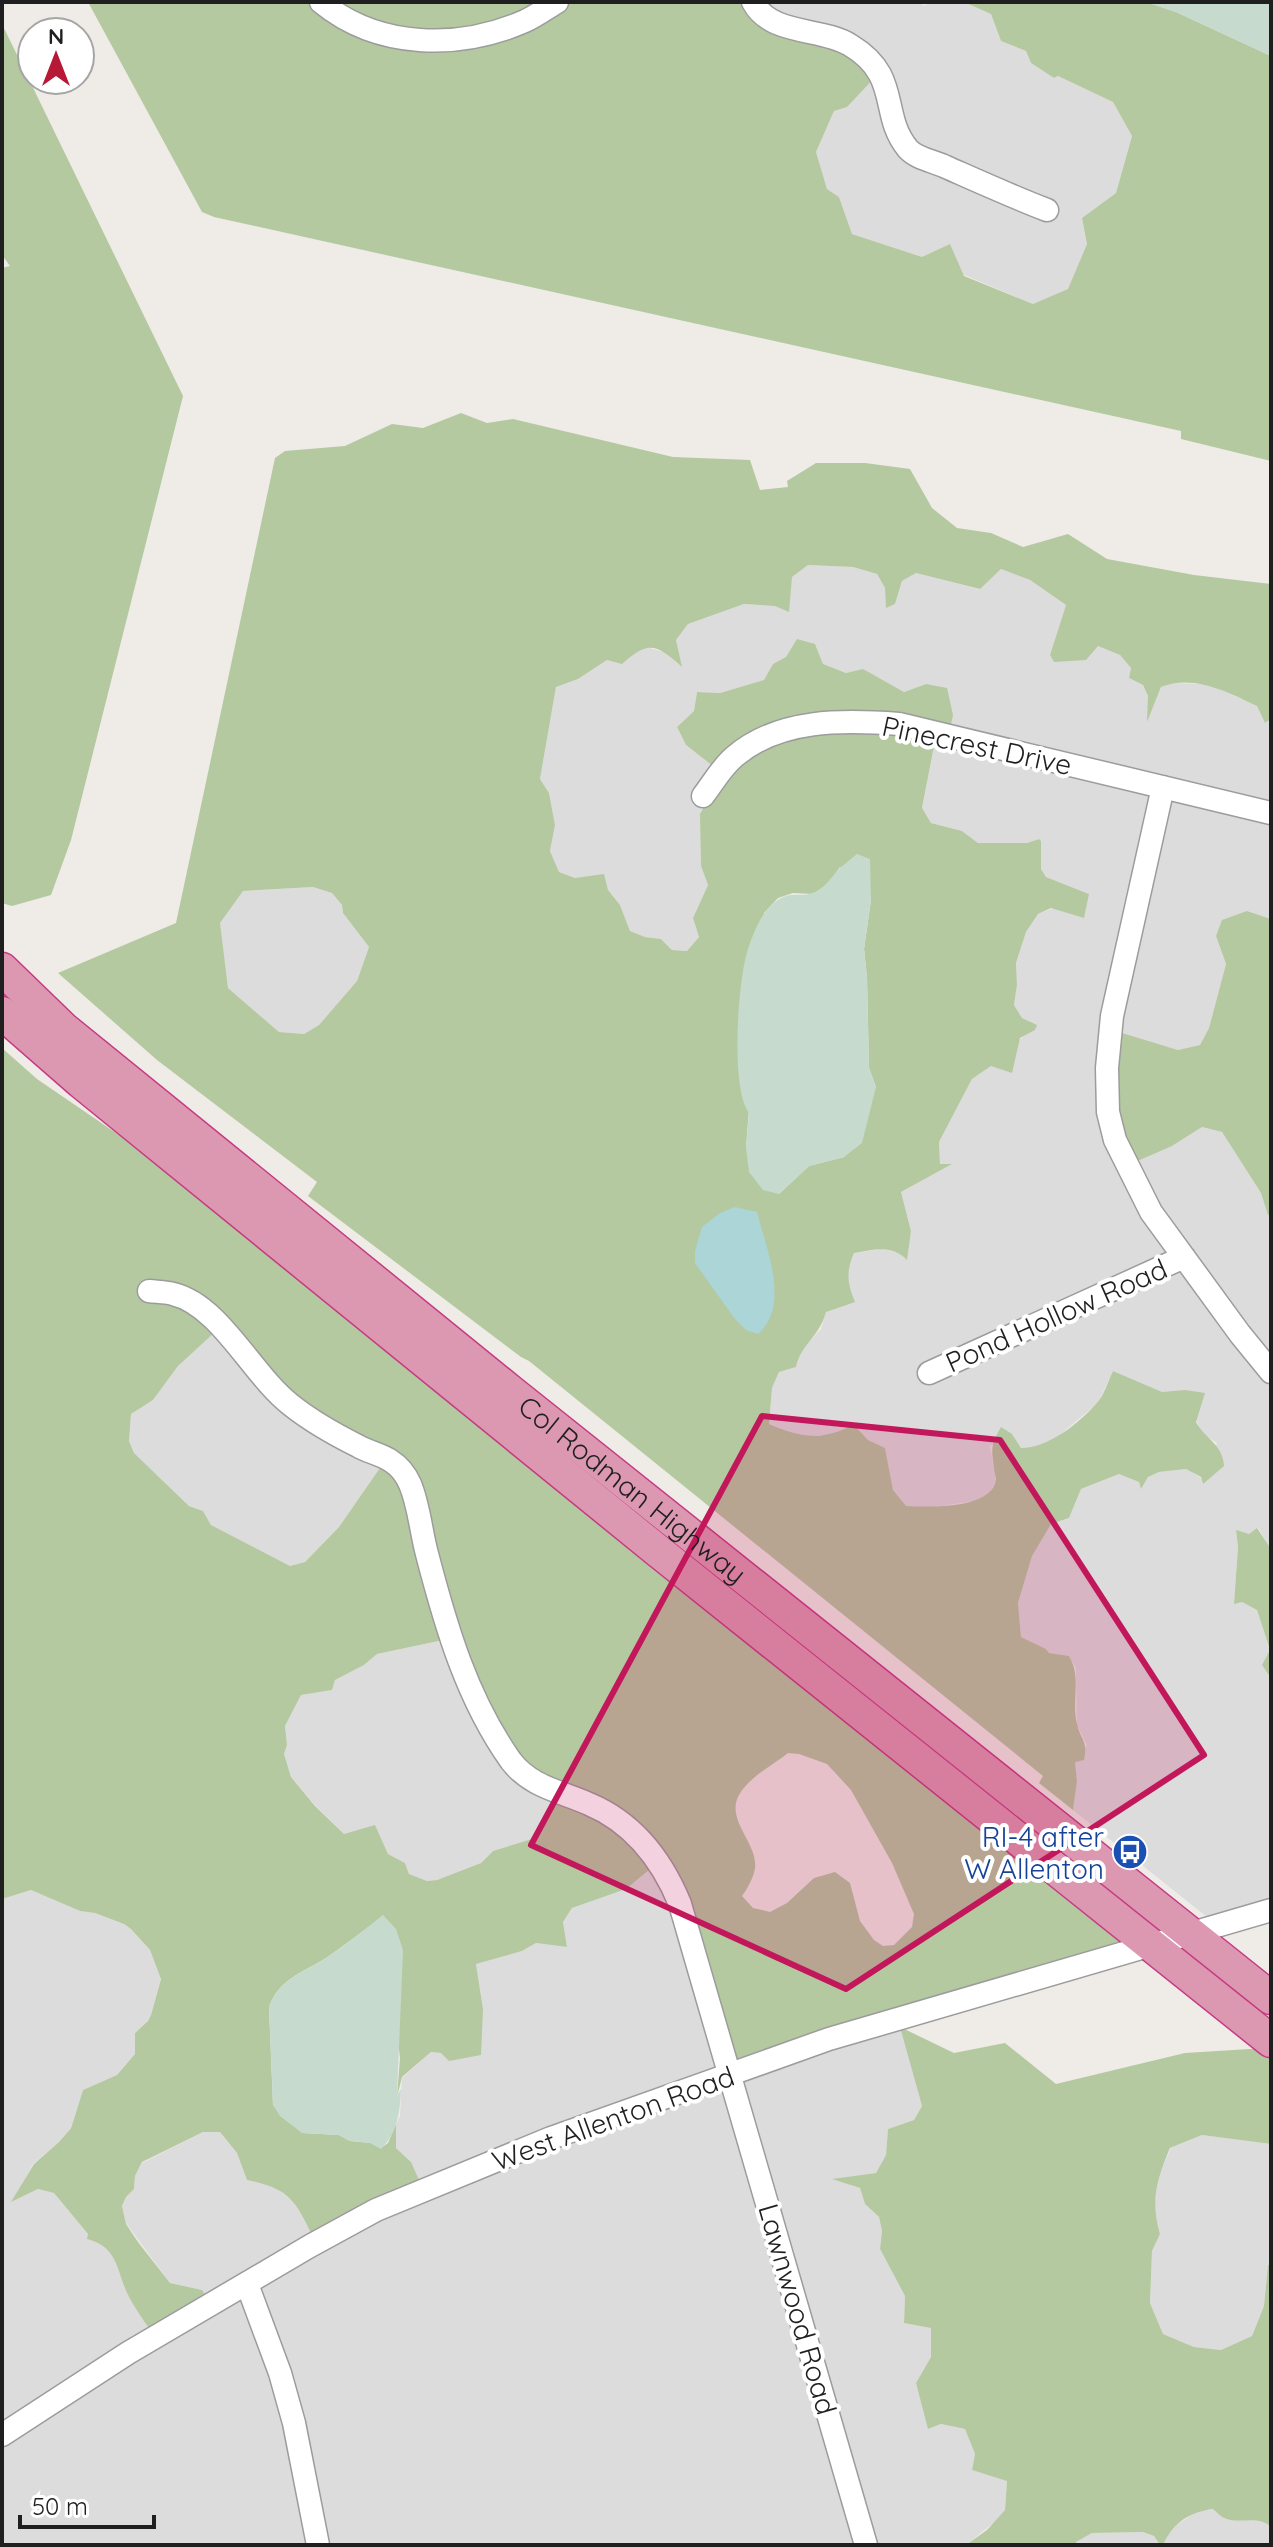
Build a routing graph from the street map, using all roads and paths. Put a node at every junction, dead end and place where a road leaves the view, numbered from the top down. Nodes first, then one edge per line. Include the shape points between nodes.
1 (321, 2) edge
2 (557, 2) edge
3 (753, 2) edge
4 (1047, 210) dead end
5 (1163, 787) junction
6 (703, 796) dead end
7 (1271, 813) edge
8 (2, 969) edge
9 (2, 1013) edge
10 (1184, 1257) junction
11 (149, 1291) dead end
12 (1271, 1372) edge
13 (929, 1373) dead end
14 (1271, 1910) edge
15 (1192, 1933) junction
16 (1153, 1944) junction
17 (1271, 1998) edge
18 (1271, 2041) edge
19 (730, 2074) junction
20 (247, 2284) junction
21 (2, 2435) edge
22 (318, 2545) edge
23 (866, 2545) edge

1 - 2 street via 367,30 410,40 480,36 527,20
3 - 4 street via 769,19 832,38 867,59 883,78 895,124 909,150
5 - 6 street, Pinecrest Drive via 899,724 843,721 786,730 759,741 733,757
5 - 7 street, Pinecrest Drive
5 - 10 street via 1112,1016 1107,1090 1115,1140 1128,1169
8 - 15 highway, Col Rodman Highway via 150,1100
9 - 16 highway, Col Rodman Highway via 585,1491
10 - 12 street
10 - 13 street, Pond Hollow Road
11 - 19 street, Lawnwood Road via 175,1294 206,1311 289,1404 402,1471 414,1494 447,1631 473,1694 520,1772 607,1813 658,1859 680,1904
14 - 15 street, West Allenton Road
15 - 16 street, West Allenton Road
15 - 17 highway, Col Rodman Highway
16 - 18 highway, Col Rodman Highway
16 - 19 street, West Allenton Road via 829,2039
19 - 20 street, West Allenton Road via 551,2138 376,2210
19 - 23 street, Lawnwood Road
20 - 21 street, West Allenton Road
20 - 22 street via 294,2423

